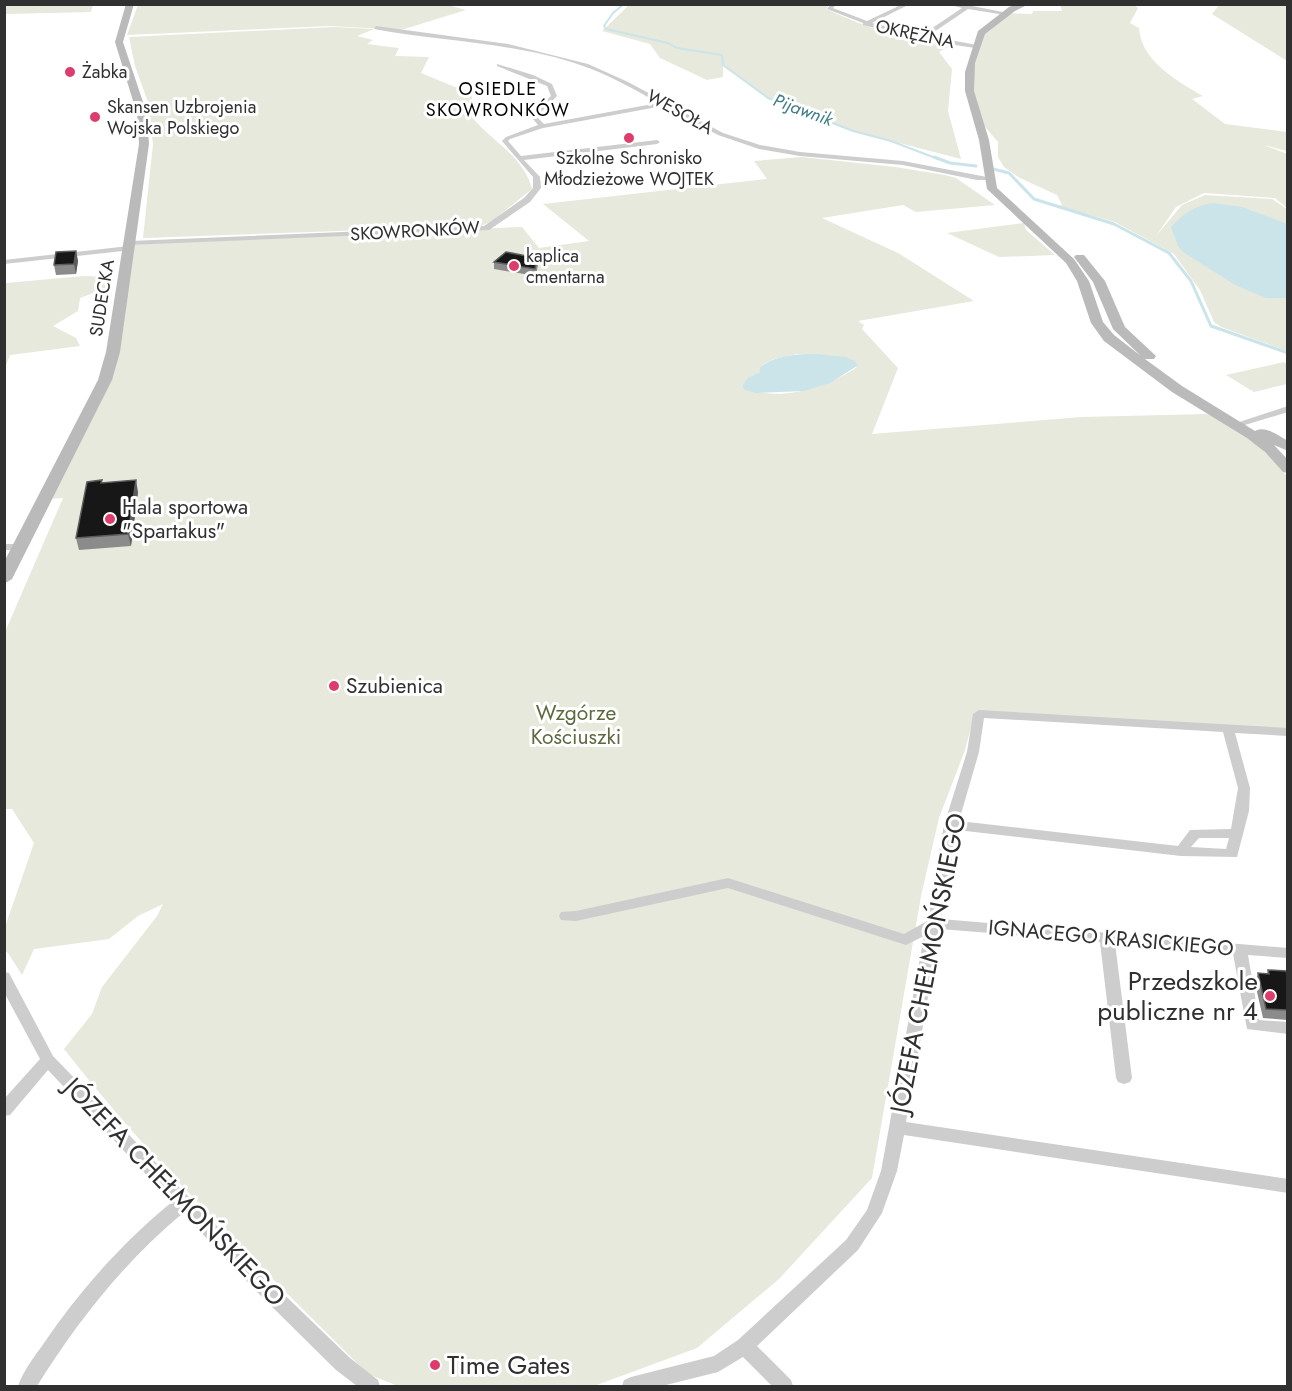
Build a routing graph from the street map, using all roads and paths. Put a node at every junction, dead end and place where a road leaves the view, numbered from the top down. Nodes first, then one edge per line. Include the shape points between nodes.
1 (130, 4) edge
2 (835, 4) edge
3 (908, 4) edge
4 (948, 4) edge
5 (1019, 5) edge
6 (970, 6) edge
7 (1005, 13) junction
8 (865, 24) junction
9 (376, 28) dead end
10 (922, 38) junction
11 (975, 46) junction
12 (499, 65) dead end
13 (663, 104) junction
14 (542, 126) junction
15 (657, 142) dead end
16 (520, 158) junction
17 (988, 178) junction
18 (130, 245) junction
19 (4, 262) edge
20 (1287, 410) edge
21 (1240, 423) junction
22 (1287, 447) edge
23 (1270, 449) junction
24 (1287, 469) edge
25 (12, 547) edge
26 (4, 579) edge
27 (1228, 729) junction
28 (1287, 732) edge
29 (951, 825) junction
30 (1235, 834) junction
31 (1181, 851) junction
32 (566, 916) dead end
33 (934, 923) junction
34 (1107, 938) junction
35 (1240, 949) junction
36 (1287, 953) edge
37 (4, 977) edge
38 (1287, 1028) edge
39 (48, 1060) junction
40 (1124, 1078) dead end
41 (4, 1110) edge
42 (897, 1127) junction
43 (1287, 1186) edge
44 (185, 1202) junction
45 (744, 1346) junction
46 (27, 1386) edge
47 (370, 1386) edge
48 (631, 1386) edge
49 (784, 1386) edge

1 - 18 street, SUDECKA via 119,42 142,114 144,144
2 - 8 street, OKRĘŻNA via 829,8
3 - 8 street
4 - 6 street, OKRĘŻNA
5 - 7 street
6 - 7 street, OKRĘŻNA
6 - 10 street
7 - 11 street via 985,29
8 - 10 street, OKRĘŻNA
9 - 13 street, WESOŁA via 540,51 612,75
10 - 11 street, OKRĘŻNA
11 - 17 street via 967,82 985,143
12 - 14 street via 550,85 554,96 535,118
13 - 14 street, SKOWRONKÓW
13 - 17 street, WESOŁA via 744,143
14 - 16 street, SKOWRONKÓW via 506,141
15 - 16 street
16 - 18 street, SKOWRONKÓW via 536,177 537,188 527,200 486,228
17 - 21 street via 992,189 1070,261 1083,281 1097,323 1109,338 1177,389
18 - 19 street
18 - 25 street, SUDECKA via 114,352 105,380
20 - 21 street
21 - 22 street
21 - 23 street
22 - 23 street via 1274,444
23 - 24 street
25 - 26 street, SUDECKA
27 - 28 street, JÓZEFA CHEŁMOŃSKIEGO
27 - 29 street, JÓZEFA CHEŁMOŃSKIEGO via 979,714 973,752
27 - 30 street via 1244,788
29 - 31 street
29 - 33 street, JÓZEFA CHEŁMOŃSKIEGO
30 - 31 street via 1195,833
30 - 31 street via 1232,854
32 - 33 street via 728,883 906,940
33 - 34 street, IGNACEGO KRASICKIEGO
33 - 42 street, JÓZEFA CHEŁMOŃSKIEGO
34 - 35 street, IGNACEGO KRASICKIEGO
34 - 40 street
35 - 36 street, IGNACEGO KRASICKIEGO
35 - 38 street via 1252,1024
37 - 39 street, JÓZEFA CHEŁMOŃSKIEGO
39 - 41 street
39 - 44 street, JÓZEFA CHEŁMOŃSKIEGO
42 - 43 street
42 - 45 street, JÓZEFA CHEŁMOŃSKIEGO via 889,1172 874,1213 852,1245
44 - 46 street via 119,1261
44 - 47 street, JÓZEFA CHEŁMOŃSKIEGO via 261,1284
45 - 48 street, JÓZEFA CHEŁMOŃSKIEGO via 717,1363
45 - 49 street

